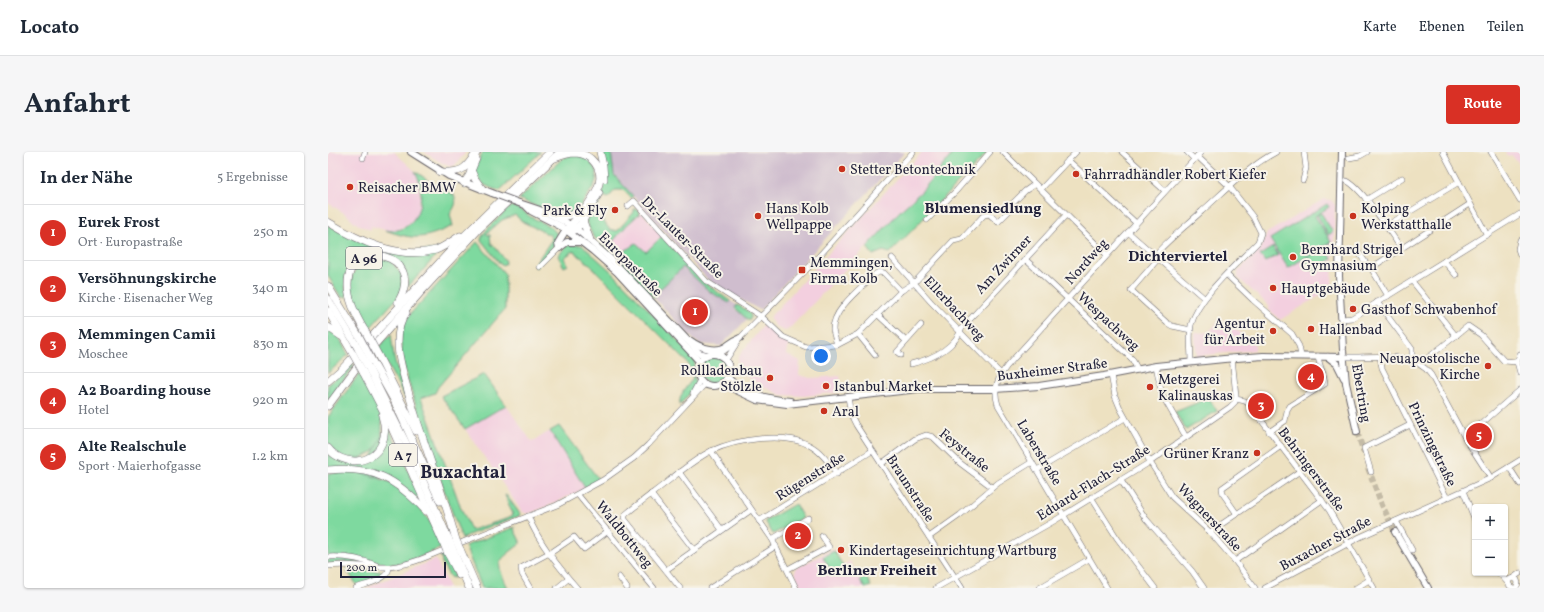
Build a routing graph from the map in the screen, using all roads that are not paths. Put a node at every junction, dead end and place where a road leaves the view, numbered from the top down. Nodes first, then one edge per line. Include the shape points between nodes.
1 (365, 152) edge
2 (411, 152) edge
3 (477, 152) edge
4 (480, 152) edge
5 (550, 152) edge
6 (560, 152) edge
7 (600, 152) edge
8 (913, 152) edge
9 (990, 152) edge
10 (1003, 152) edge
11 (1076, 152) edge
12 (1122, 152) edge
13 (1187, 152) edge
14 (1276, 152) edge
15 (1304, 152) edge
16 (1342, 152) edge
17 (1367, 152) edge
18 (1444, 152) edge
19 (1491, 152) edge
20 (1197, 156) edge
21 (363, 158) dead end
22 (1350, 158) dead end
23 (1068, 160) junction
24 (550, 161) junction
25 (470, 167) junction
26 (440, 172) junction
27 (1402, 178) dead end
28 (1303, 180) dead end
29 (1347, 181) dead end
30 (1459, 182) junction
31 (464, 183) junction
32 (1035, 184) junction
33 (1229, 186) junction
34 (1041, 189) junction
35 (483, 190) junction
36 (1165, 191) junction
37 (1366, 200) junction
38 (1520, 200) edge
39 (1470, 204) junction
40 (628, 206) dead end
41 (582, 212) junction
42 (1520, 214) edge
43 (1066, 215) junction
44 (554, 219) junction
45 (927, 220) dead end
46 (582, 221) junction
47 (328, 222) edge
48 (1136, 223) junction
49 (1386, 226) junction
50 (477, 227) junction
51 (571, 230) junction
52 (1128, 232) junction
53 (1487, 235) junction
54 (463, 239) junction
55 (560, 239) junction
56 (590, 240) junction
57 (1520, 240) edge
58 (582, 242) junction
59 (559, 248) junction
60 (1401, 248) junction
61 (1359, 253) dead end
62 (1107, 255) junction
63 (1520, 255) edge
64 (1156, 257) junction
65 (892, 258) dead end
66 (1025, 259) junction
67 (1444, 262) junction
68 (540, 267) dead end
69 (1371, 268) junction
70 (1227, 275) junction
71 (1456, 275) dead end
72 (1412, 281) junction
73 (914, 283) junction
74 (328, 286) edge
75 (901, 291) junction
76 (420, 293) junction
77 (1388, 296) junction
78 (328, 298) edge
79 (1204, 298) junction
80 (1068, 299) junction
81 (1377, 302) junction
82 (328, 312) edge
83 (391, 315) junction
84 (878, 315) junction
85 (762, 317) junction
86 (1342, 319) junction
87 (921, 324) dead end
88 (328, 327) edge
89 (1191, 330) junction
90 (960, 332) junction
91 (680, 333) junction
92 (858, 334) junction
93 (1456, 336) junction
94 (740, 338) junction
95 (345, 340) junction
96 (906, 341) junction
97 (355, 343) junction
98 (837, 345) junction
99 (1520, 354) edge
100 (706, 355) junction
101 (718, 355) junction
102 (875, 355) dead end
103 (901, 355) dead end
104 (1301, 356) junction
105 (1318, 356) junction
106 (1328, 357) junction
107 (1344, 357) junction
108 (1380, 357) junction
109 (1232, 358) junction
110 (726, 360) junction
111 (1410, 360) junction
112 (699, 361) junction
113 (1191, 362) junction
114 (1517, 362) junction
115 (911, 364) dead end
116 (1420, 364) junction
117 (368, 366) junction
118 (1156, 366) junction
119 (1138, 370) junction
120 (1520, 373) edge
121 (1001, 374) junction
122 (1111, 375) junction
123 (727, 376) junction
124 (330, 378) edge
125 (703, 382) junction
126 (721, 383) junction
127 (1346, 383) junction
128 (995, 389) junction
129 (1520, 390) edge
130 (375, 395) junction
131 (848, 397) junction
132 (1236, 399) junction
133 (806, 402) junction
134 (328, 406) edge
135 (1125, 418) junction
136 (1410, 425) junction
137 (1269, 432) junction
138 (1357, 432) tunnel mouth
139 (1186, 437) junction
140 (1465, 438) junction
141 (1281, 446) junction
142 (328, 448) edge
143 (426, 450) junction
144 (711, 451) junction
145 (872, 451) junction
146 (1520, 460) edge
147 (1032, 462) junction
148 (1150, 462) junction
149 (881, 464) junction
150 (1509, 467) junction
151 (328, 470) edge
152 (1037, 470) junction
153 (1300, 471) junction
154 (679, 472) junction
155 (1371, 472) tunnel mouth
156 (837, 474) junction
157 (1491, 478) junction
158 (1120, 479) junction
159 (1520, 484) edge
160 (992, 487) junction
161 (1463, 491) junction
162 (650, 494) junction
163 (578, 495) junction
164 (1091, 497) junction
165 (1447, 498) junction
166 (1322, 500) junction
167 (751, 510) junction
168 (1472, 513) edge
169 (1237, 514) junction
170 (430, 515) junction
171 (1064, 515) junction
172 (528, 516) junction
173 (808, 518) dead end
174 (759, 521) junction
175 (1396, 521) junction
176 (722, 530) junction
177 (608, 531) junction
178 (1210, 532) junction
179 (1395, 532) tunnel mouth
180 (822, 536) dead end
181 (929, 537) junction
182 (772, 539) junction
183 (449, 541) junction
184 (1349, 543) junction
185 (776, 546) junction
186 (694, 550) junction
187 (1412, 550) dead end
188 (454, 551) junction
189 (549, 553) junction
190 (328, 557) edge
191 (1089, 559) junction
192 (1235, 561) junction
193 (328, 566) edge
194 (381, 567) junction
195 (389, 567) junction
196 (788, 569) junction
197 (666, 570) junction
198 (1520, 573) edge
199 (1503, 576) edge
200 (619, 577) dead end
201 (956, 577) junction
202 (568, 579) junction
203 (1369, 580) junction
204 (1514, 584) edge
205 (356, 588) edge
206 (468, 588) edge
207 (477, 588) edge
208 (530, 588) edge
209 (557, 588) edge
210 (577, 588) edge
211 (628, 588) edge
212 (654, 588) edge
213 (680, 588) edge
214 (710, 588) edge
215 (796, 588) edge
216 (936, 588) edge
217 (962, 588) edge
218 (1039, 588) edge
219 (1107, 588) edge
220 (1155, 588) edge
221 (1204, 588) edge
222 (1255, 588) edge
223 (1265, 588) edge
224 (1356, 588) edge
225 (1374, 588) edge
226 (1428, 588) edge

1 - 21 street
2 - 26 main road, Europastraße
3 - 25 highway
4 - 25 highway
5 - 50 highway
6 - 24 highway
7 - 46 highway via 604,170 602,186
8 - 85 street
9 - 45 street
10 - 32 street
11 - 23 street
12 - 36 street
13 - 20 street
14 - 33 street via 1253,166
15 - 28 street via 1306,168
16 - 86 main road, Ebertring via 1339,276
17 - 22 street
18 - 30 street
19 - 38 street
20 - 33 street
20 - 36 street, Nordweg
23 - 34 street
23 - 48 street
24 - 41 highway via 565,154 578,153 588,157 595,164 600,175 598,185
24 - 50 highway
25 - 26 highway via 457,172
25 - 31 highway
25 - 35 highway
26 - 31 main road, Europastraße
27 - 37 street
29 - 37 street
30 - 39 street
30 - 49 street
31 - 35 main road, Europastraße
32 - 34 street
32 - 73 street via 1012,204 998,222 989,214 984,215 962,239 953,241
33 - 64 street via 1165,243
33 - 70 street via 1258,224 1261,233 1258,242
34 - 43 street
35 - 44 main road, Europastraße, bridge via 532,206
36 - 48 street, Nordweg
37 - 49 street
39 - 53 street
39 - 60 street
40 - 85 street, Dr.-Lauter-Straße via 634,201 706,281
41 - 44 highway
41 - 51 highway
42 - 53 street
43 - 62 street
43 - 66 street, Am Zwirner
44 - 51 main road, Europastraße
44 - 55 main road
46 - 51 highway
46 - 56 highway
47 - 54 highway via 364,241 405,253 437,249
48 - 52 street, Nordweg
49 - 60 street
50 - 54 highway
51 - 55 main road
51 - 56 main road, Europastraße
51 - 58 main road, Europastraße
51 - 59 main road
52 - 62 street, Nordweg
52 - 64 street
53 - 67 street
54 - 76 highway
54 - 83 highway, A 96
55 - 59 main road
56 - 91 main road, Europastraße
57 - 63 street
58 - 59 main road via 567,242
58 - 112 main road, Europastraße via 617,272
59 - 68 street
60 - 69 street
61 - 69 street
62 - 80 street, Nordweg
64 - 79 street
64 - 89 street via 1131,290 1172,326
65 - 73 street, Ellerbachweg
66 - 80 street, Wespachweg
66 - 90 street, Am Zwirner
67 - 71 street
67 - 72 street
69 - 77 street
70 - 79 street
70 - 104 street via 1292,334
72 - 77 street
72 - 93 street
73 - 75 street
73 - 90 street, Ellerbachweg
74 - 97 highway, A 7
75 - 84 street
75 - 98 street via 884,273 874,275 843,306 836,318 833,330
76 - 134 highway via 380,338
76 - 143 highway via 400,323 398,343 406,383
77 - 81 street
78 - 97 highway, A 7
79 - 89 street via 1196,312
80 - 119 street, Wespachweg via 1132,359
80 - 121 street, Nordweg
81 - 86 street via 1352,318
81 - 111 street via 1412,349
82 - 95 highway
83 - 124 highway, A 96 via 350,361
83 - 143 highway, A 96, bridge via 405,289 404,273 390,258 377,255 359,260 351,270 347,286 353,308
84 - 92 street
84 - 96 street
85 - 94 street
85 - 98 street via 783,337 806,347
86 - 107 main road, Ebertring
87 - 96 street
88 - 95 highway
89 - 113 street
90 - 115 street, Am Zwirner via 941,352 927,360
90 - 121 street, Ellerbachweg
91 - 94 main road via 699,347 708,349 724,348
91 - 100 main road, Europastraße via 699,353
92 - 98 street
92 - 102 street
93 - 114 street via 1468,326 1481,335 1504,361
93 - 116 street
94 - 101 street
94 - 110 street
95 - 97 highway
96 - 103 street via 897,352
97 - 117 highway, A 7, bridge
97 - 117 highway, bridge
99 - 114 street
100 - 101 main road
100 - 112 main road
101 - 110 main road
104 - 105 main road, Buxheimer Straße
104 - 109 main road, Buxheimer Straße
105 - 106 main road, Buxheimer Straße
105 - 137 street via 1325,384 1290,406 1285,421
106 - 107 main road, Buxheimer Straße
106 - 127 main road via 1337,364
107 - 108 street
107 - 127 main road, Ebertring
108 - 111 street
108 - 136 street, Prinzingstraße via 1382,368
109 - 113 main road, Buxheimer Straße
109 - 132 street
110 - 123 main road
111 - 116 street
112 - 125 main road via 697,371
113 - 118 main road, Buxheimer Straße
114 - 120 street
116 - 140 street via 1432,375
117 - 130 highway
117 - 183 highway, A 7 via 394,400 415,445
118 - 119 main road, Buxheimer Straße
118 - 139 street via 1162,395
119 - 122 main road, Buxheimer Straße
121 - 128 street, Nordweg
122 - 128 main road, Buxheimer Straße via 1039,386
122 - 135 street, Wagnerstraße via 1116,400
123 - 126 main road
123 - 133 main road, Buxheimer Straße via 733,383 768,398
125 - 126 main road via 715,386
125 - 163 street via 663,430 634,458
126 - 133 main road, Buxheimer Straße via 765,402
127 - 138 main road, Ebertring
128 - 131 main road, Buxheimer Straße via 918,390
128 - 147 street, Laberstraße via 998,405
129 - 140 street
130 - 142 highway via 384,423 384,438 380,447 371,456 357,461 337,457
130 - 170 highway, A 7
131 - 133 main road, Buxheimer Straße
131 - 145 street, Braunstraße via 852,419
132 - 137 street, Behringerstraße via 1247,402
132 - 139 street, Eduard-Flach-Straße via 1230,407
135 - 148 street, Wagnerstraße
135 - 152 street
136 - 155 street via 1364,448
136 - 165 street, Prinzingstraße
137 - 141 street, Behringerstraße
139 - 148 street, Eduard-Flach-Straße
140 - 157 street
141 - 153 street, Behringerstraße
141 - 169 street via 1222,488 1223,494
143 - 183 highway via 448,509
144 - 154 street
144 - 156 street via 750,440 796,441 815,449
144 - 167 street
145 - 149 street, Braunstraße
145 - 156 street, Rügenstraße
146 - 150 street, Buxacher Straße
147 - 152 street, Laberstraße
147 - 160 street
148 - 158 street, Eduard-Flach-Straße
148 - 178 street, Wagnerstraße via 1172,497
149 - 160 street, Feystraße via 915,439 930,436 964,467
149 - 181 street, Braunstraße
150 - 157 street, Buxacher Straße
150 - 159 street
151 - 170 highway, A 7 via 362,470 388,479 408,492
152 - 171 street, Laberstraße
153 - 166 street, Behringerstraße
153 - 169 street
154 - 162 street
154 - 176 street
156 - 174 street, Rügenstraße
157 - 161 street, Buxacher Straße
158 - 164 street, Eduard-Flach-Straße
158 - 221 street via 1146,519
160 - 181 street via 960,515
161 - 165 street, Buxacher Straße
161 - 168 street
162 - 186 street
162 - 197 street via 624,518
163 - 172 street
163 - 177 street, Waldbottweg
164 - 171 street, Eduard-Flach-Straße
164 - 220 street via 1117,538
165 - 175 street, Buxacher Straße
166 - 184 street, Behringerstraße
166 - 192 street
167 - 174 street
167 - 176 street
169 - 178 street
170 - 183 highway, A 7
171 - 191 street, Laberstraße
171 - 201 street, Eduard-Flach-Straße
172 - 189 street
172 - 195 street via 417,560
173 - 182 street
174 - 182 street
175 - 184 street, Buxacher Straße
175 - 187 street
176 - 186 street
177 - 189 street via 584,549 574,536
177 - 212 street, Waldbottweg
178 - 192 street, Wagnerstraße
179 - 226 main road
180 - 196 street via 829,547
181 - 201 street, Braunstraße
182 - 185 street
183 - 188 highway, A 7, bridge
183 - 188 highway, A 7, bridge
184 - 203 street, Behringerstraße
184 - 223 street, Buxacher Straße
185 - 196 street
185 - 214 street
186 - 197 street
188 - 206 highway, A 7
188 - 207 highway, A 7
189 - 202 street
189 - 208 street via 521,568
190 - 194 street via 357,559
191 - 218 street
191 - 219 street, Laberstraße
192 - 222 street, Wagnerstraße
193 - 194 street
194 - 195 street
195 - 205 street via 384,577
196 - 215 street
197 - 213 street
198 - 204 street
199 - 204 street
200 - 211 street
201 - 216 street, Eduard-Flach-Straße
201 - 217 street, Braunstraße
202 - 209 street
202 - 210 street
203 - 224 street
203 - 225 street, Behringerstraße

